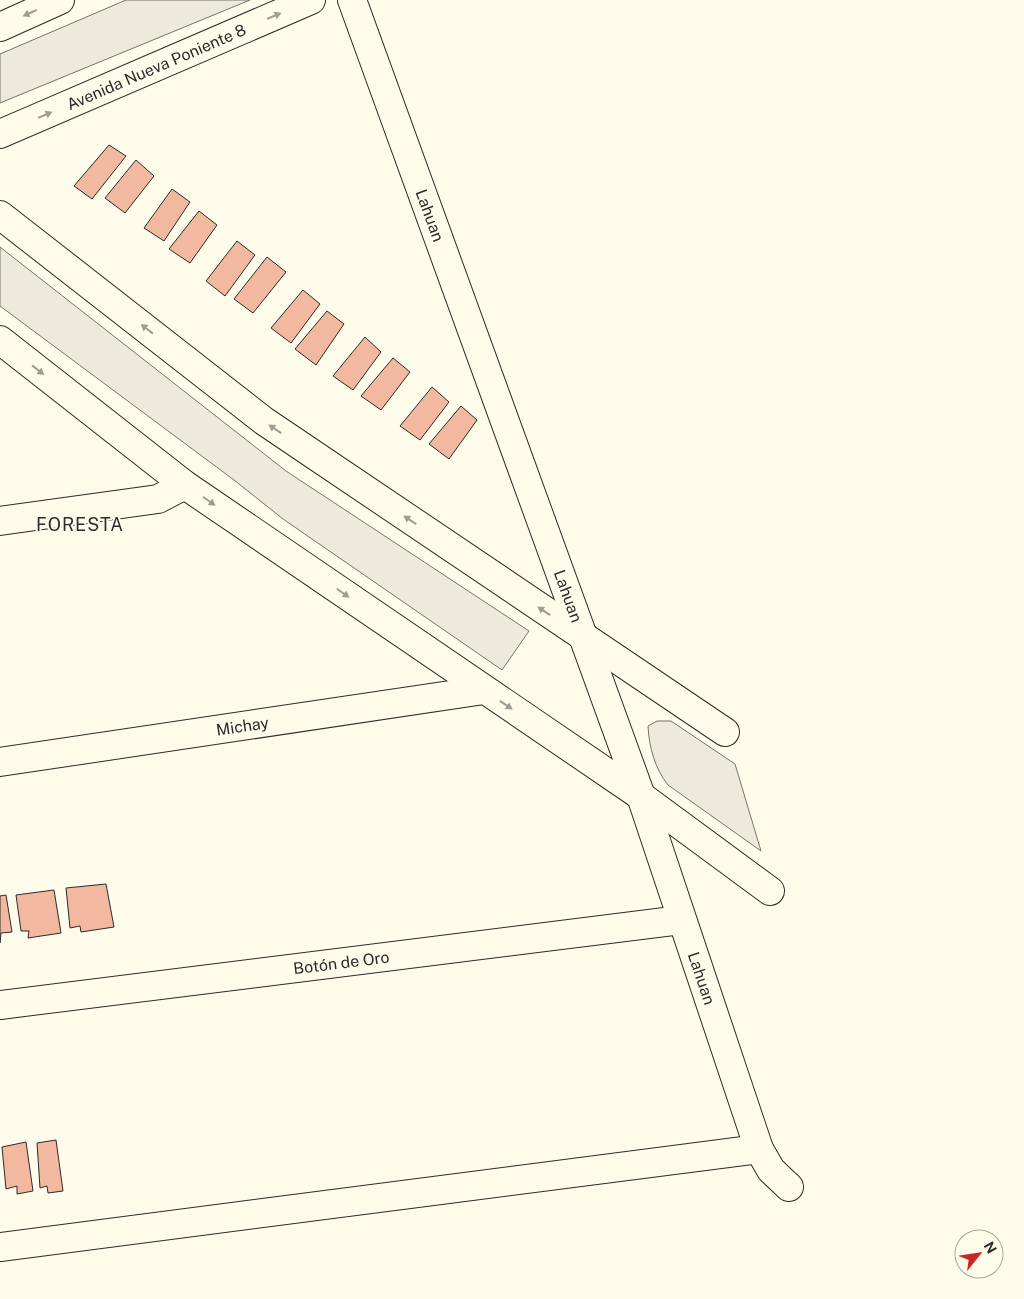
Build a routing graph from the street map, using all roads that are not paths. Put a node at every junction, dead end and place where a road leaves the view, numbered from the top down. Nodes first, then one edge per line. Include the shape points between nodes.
1 (60, 0) edge
2 (311, 0) edge
3 (352, 0) edge
4 (0, 27) edge
5 (0, 134) edge
6 (0, 215) edge
7 (0, 340) edge
8 (185, 485) junction
9 (0, 521) edge
10 (584, 638) junction
11 (484, 690) junction
12 (725, 732) dead end
13 (0, 762) edge
14 (641, 796) junction
15 (770, 891) dead end
16 (682, 920) junction
17 (0, 1005) edge
18 (759, 1149) junction
19 (790, 1187) dead end
20 (0, 1247) edge

1 -> 4 street
5 -> 2 street, Avenida Nueva Poniente 8
3 - 10 street, Lahuan
10 -> 6 street via 264,421
7 -> 8 street
8 - 9 street via 158,499
8 -> 11 street
10 - 12 street
10 - 14 street, Lahuan
11 - 13 street, Michay
11 -> 14 street
14 - 15 street
14 - 16 street, Lahuan
16 - 17 street, Botón de Oro
16 - 18 street, Lahuan
18 - 19 street, Lahuan via 771,1170
18 - 20 street

